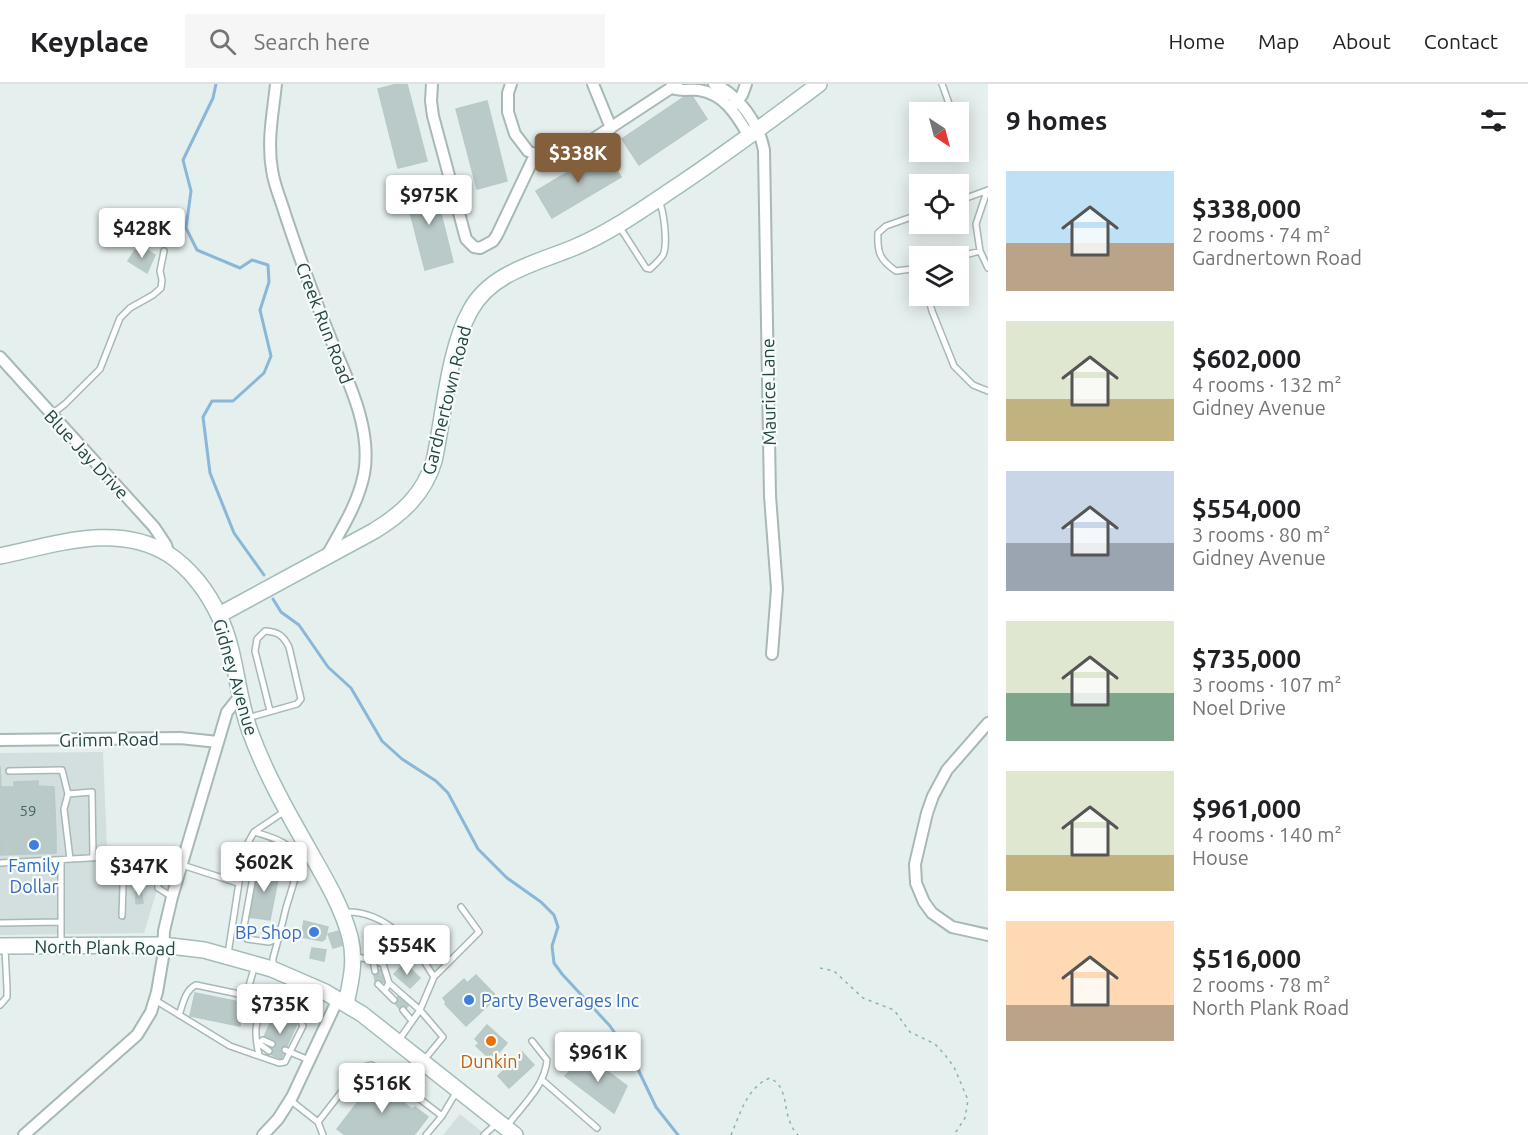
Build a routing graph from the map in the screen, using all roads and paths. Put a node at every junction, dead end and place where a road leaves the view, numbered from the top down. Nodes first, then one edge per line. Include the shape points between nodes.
1 (276, 84) edge
2 (432, 84) edge
3 (511, 84) edge
4 (593, 84) edge
5 (714, 84) edge
6 (746, 84) edge
7 (819, 84) edge
8 (942, 84) edge
9 (674, 85) edge
10 (948, 102) edge
11 (734, 104) junction
12 (611, 128) junction
13 (754, 133) junction
14 (535, 155) junction
15 (988, 191) edge
16 (969, 197) edge
17 (658, 199) junction
18 (909, 218) edge
19 (619, 224) junction
20 (980, 250) junction
21 (164, 251) dead end
22 (969, 254) edge
23 (988, 268) edge
24 (909, 269) edge
25 (931, 306) edge
26 (0, 357) edge
27 (988, 391) edge
28 (51, 415) junction
29 (169, 555) junction
30 (0, 556) edge
31 (326, 557) junction
32 (219, 615) junction
33 (772, 654) dead end
34 (239, 697) junction
35 (270, 711) junction
36 (246, 718) junction
37 (988, 723) edge
38 (0, 740) edge
39 (218, 742) junction
40 (9, 771) dead end
41 (68, 794) junction
42 (286, 810) junction
43 (254, 832) junction
44 (124, 856) junction
45 (93, 857) junction
46 (70, 859) junction
47 (62, 860) junction
48 (0, 863) edge
49 (181, 864) junction
50 (296, 880) junction
51 (238, 883) junction
52 (172, 897) junction
53 (461, 907) dead end
54 (341, 912) junction
55 (122, 916) dead end
56 (61, 922) junction
57 (0, 924) edge
58 (988, 935) edge
59 (279, 938) junction
60 (61, 945) junction
61 (162, 945) junction
62 (2, 946) edge
63 (228, 956) junction
64 (354, 956) junction
65 (373, 960) junction
66 (255, 964) junction
67 (820, 968) dead end
68 (272, 969) junction
69 (375, 971) dead end
70 (434, 977) junction
71 (389, 983) junction
72 (378, 984) dead end
73 (385, 990) junction
74 (246, 996) junction
75 (155, 1000) junction
76 (394, 1000) dead end
77 (342, 1001) junction
78 (0, 1005) edge
79 (265, 1009) junction
80 (403, 1010) dead end
81 (420, 1010) junction
82 (179, 1015) junction
83 (412, 1021) junction
84 (398, 1041) junction
85 (532, 1041) dead end
86 (257, 1042) junction
87 (272, 1044) dead end
88 (269, 1051) dead end
89 (288, 1051) junction
90 (259, 1055) junction
91 (309, 1060) junction
92 (422, 1061) junction
93 (542, 1080) junction
94 (458, 1090) junction
95 (290, 1100) junction
96 (442, 1116) junction
97 (318, 1122) junction
98 (506, 1128) edge
99 (597, 1128) dead end
100 (24, 1135) edge
101 (264, 1135) edge
102 (323, 1135) edge
103 (426, 1135) edge
104 (484, 1135) edge
105 (731, 1135) edge
106 (798, 1135) edge
107 (954, 1135) edge

1 - 31 street, Creek Run Road via 269,144 272,172 349,384 365,449 359,492
2 - 14 street via 436,128 466,239 474,247 486,246 497,235
3 - 14 street via 507,101 511,123 521,144
4 - 12 street
5 - 11 street via 727,91
6 - 11 street
7 - 13 street, Gardnertown Road
8 - 10 lane
9 - 11 street
9 - 12 street
11 - 13 street
12 - 14 street via 569,155 547,159
13 - 17 street, Gardnertown Road
13 - 33 street, Maurice Lane via 764,150 770,496 777,589
15 - 16 lane
15 - 20 lane via 976,224
17 - 19 street, Gardnertown Road
17 - 19 lane via 662,206 665,250 650,269
18 - 24 lane via 886,226 878,233 877,244 884,263 896,271
19 - 31 street, Gardnertown Road via 507,275 477,300 455,348 430,475 396,518
20 - 22 lane
20 - 23 lane
21 - 28 lane via 160,288 120,318 100,369
25 - 27 lane via 954,366 973,385
26 - 28 street, Blue Jay Drive
28 - 29 street, Blue Jay Drive via 154,526
29 - 30 street, Gidney Avenue via 119,537 81,540
29 - 32 street, Gidney Avenue via 197,580
31 - 32 street, Gardnertown Road
32 - 34 street, Gidney Avenue via 231,650
34 - 36 street, Gidney Avenue
34 - 39 street via 227,712
35 - 35 lane via 297,704 301,699 285,639 276,632 265,631 257,639 255,651
35 - 36 lane
36 - 42 street, Gidney Avenue
37 - 58 street via 947,770 933,796 915,864 916,883 932,913 952,927
38 - 39 street, Grimm Road via 180,738
39 - 49 street
40 - 41 lane via 62,770
41 - 45 lane via 92,792
41 - 46 lane via 64,809
42 - 43 lane
42 - 54 street, Gidney Avenue
43 - 50 lane via 280,839 292,850 298,863
43 - 51 lane via 244,850
44 - 45 lane
44 - 52 lane via 152,858 158,868 158,888
44 - 55 lane
45 - 46 lane
46 - 47 lane
47 - 48 lane
47 - 56 lane
49 - 51 lane
49 - 52 street
50 - 59 lane
50 - 59 lane via 274,853 266,850 257,855 243,932 247,939 269,942
51 - 63 lane
52 - 61 street
53 - 70 lane via 478,932
54 - 64 street, Gidney Avenue
54 - 70 lane via 367,915 403,936
56 - 57 lane
56 - 60 lane
59 - 68 lane
60 - 61 street, North Plank Road
60 - 62 street, North Plank Road
61 - 63 street, North Plank Road
61 - 75 street
62 - 78 lane via 8,988
63 - 66 street, North Plank Road
64 - 65 lane
64 - 77 street, Gidney Avenue via 352,977
65 - 69 lane
65 - 71 lane via 383,964
66 - 68 street, North Plank Road
66 - 74 lane
67 - 107 path via 834,971 863,998 894,1010 910,1032 935,1044 945,1055 968,1100 965,1118
68 - 77 street, North Plank Road
70 - 81 lane
71 - 73 lane
71 - 81 lane
72 - 73 lane
73 - 76 lane
74 - 79 lane via 258,1000
74 - 82 lane via 196,985 186,995
75 - 82 lane
75 - 100 street via 137,1035
77 - 84 street, North Plank Road
77 - 91 street
79 - 86 lane via 256,1027
79 - 89 lane via 273,1006 303,1022
80 - 83 lane
81 - 83 lane
81 - 92 lane via 443,1037
82 - 90 lane via 230,1046
83 - 84 lane
84 - 92 street, North Plank Road
85 - 93 lane via 547,1060
86 - 87 lane
86 - 88 lane
86 - 90 lane
89 - 90 lane via 285,1062 279,1063
89 - 91 lane
91 - 95 street
92 - 94 street, North Plank Road
93 - 98 lane
93 - 99 lane
94 - 96 lane
94 - 98 street, North Plank Road
95 - 97 lane
95 - 101 street
96 - 97 lane via 371,1065 360,1068
96 - 103 lane
97 - 102 lane
98 - 104 lane
105 - 106 path via 752,1089 770,1078 782,1089 790,1123

